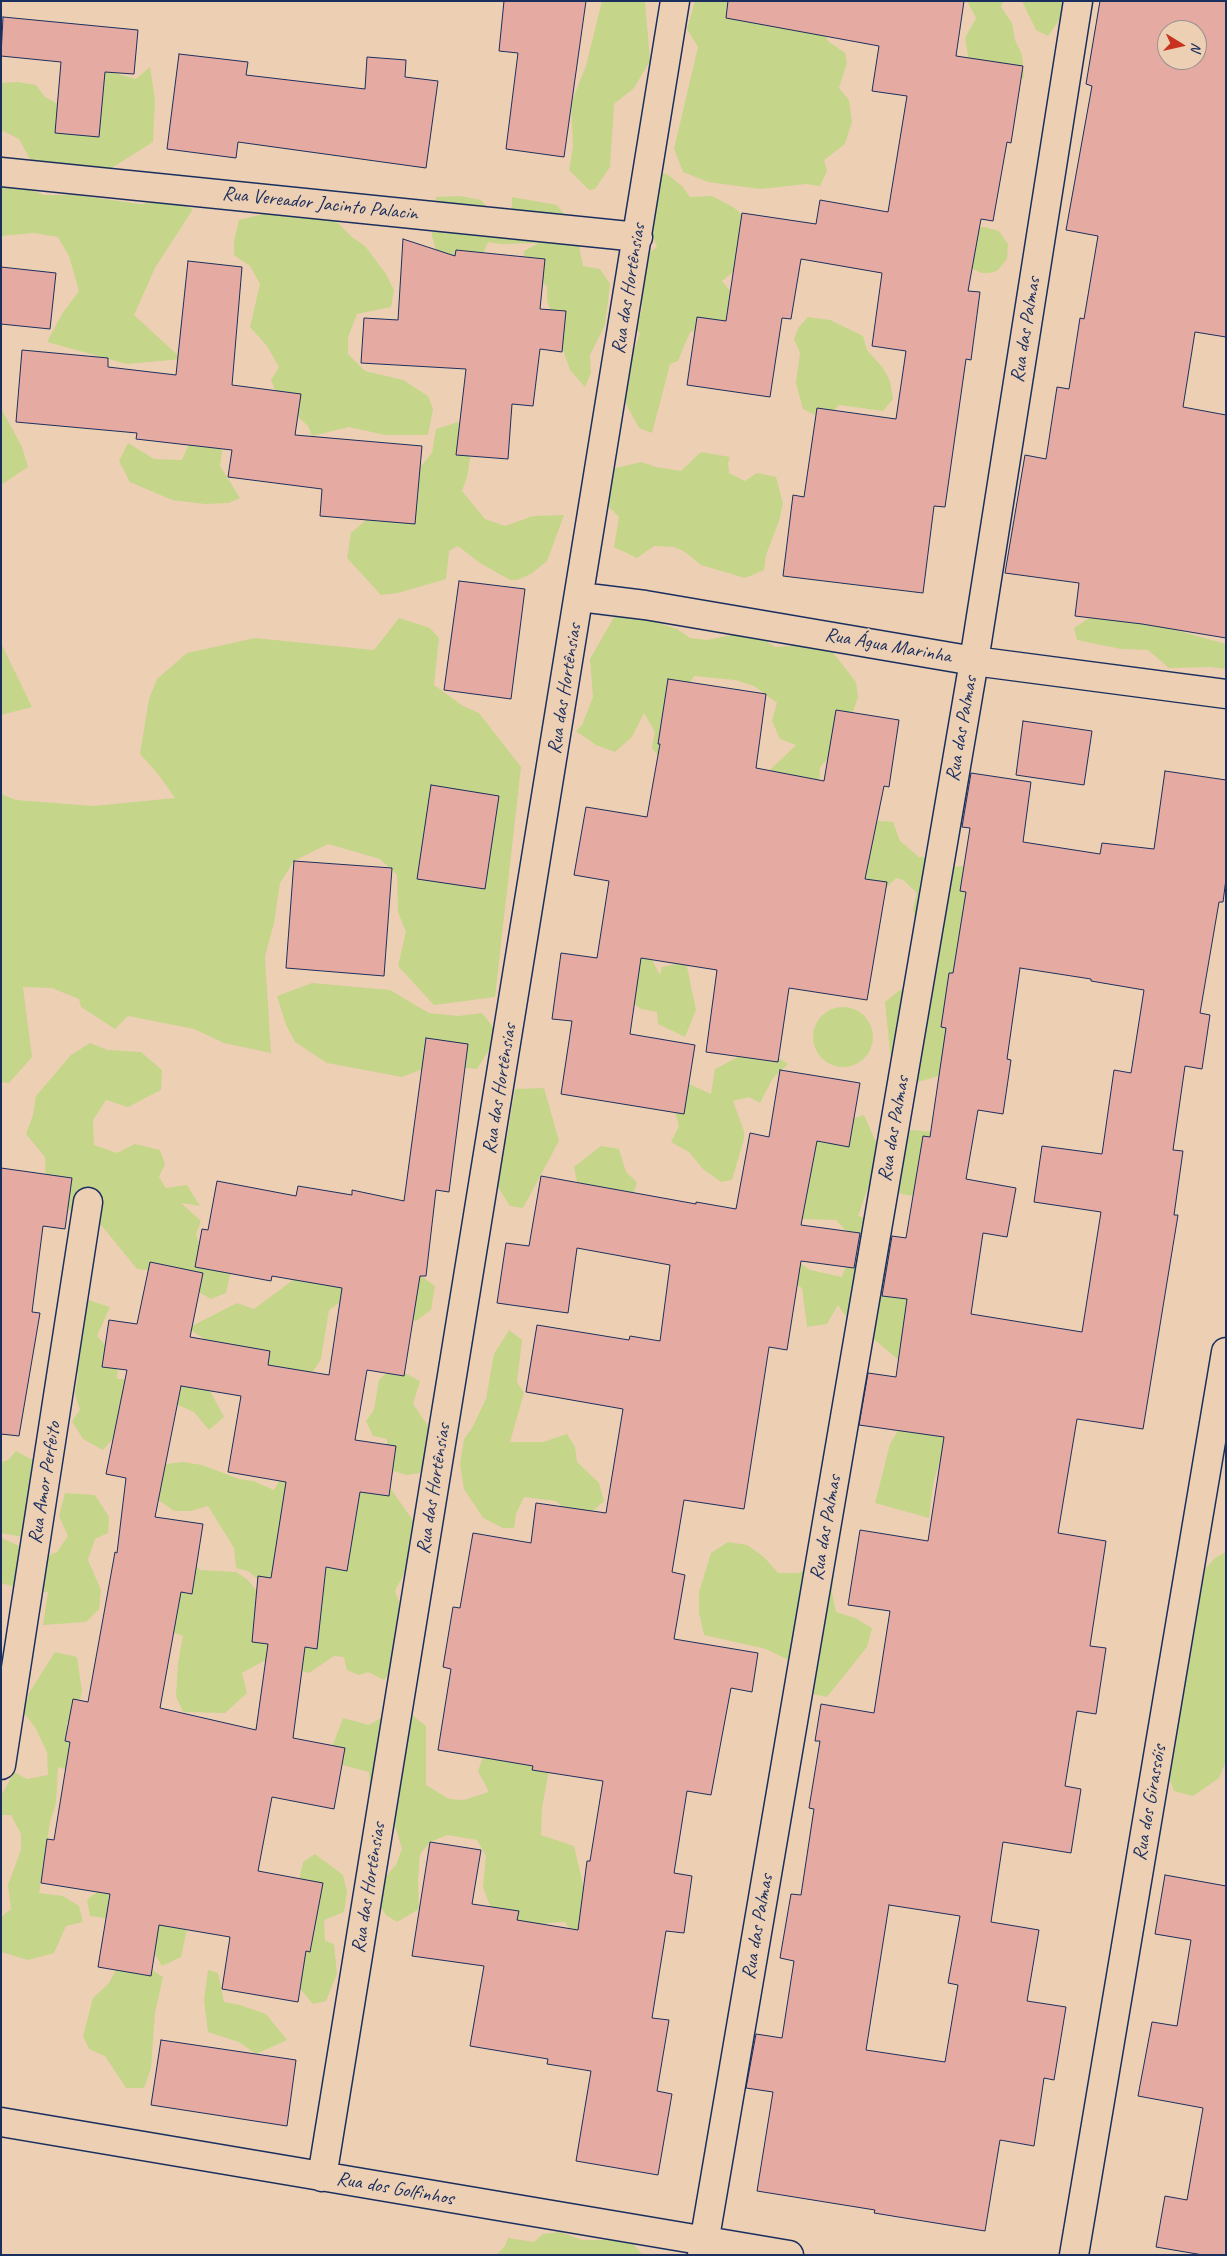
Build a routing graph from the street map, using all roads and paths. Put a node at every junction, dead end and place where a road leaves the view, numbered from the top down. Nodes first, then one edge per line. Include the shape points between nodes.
1 (675, 1) edge
2 (1078, 1) edge
3 (1, 172) edge
4 (638, 237) junction
5 (580, 597) junction
6 (974, 661) junction
7 (1226, 694) edge
8 (88, 1202) dead end
9 (1226, 1352) edge
10 (1, 1765) edge
11 (1, 2122) edge
12 (322, 2176) junction
13 (703, 2248) edge
14 (789, 2255) edge
15 (1074, 2255) edge

1 - 4 street, Rua das Hortênsias
2 - 6 street, Rua das Palmas
3 - 4 street, Rua Vereador Jacinto Palacin
4 - 5 street, Rua das Hortênsias
5 - 6 street, Rua Água Marinha via 646,605
5 - 12 street, Rua das Hortênsias
6 - 7 street, Rua Água Marinha
6 - 13 street, Rua das Palmas
8 - 10 street, Rua Amor Perfeito
9 - 15 street, Rua dos Girassóis
11 - 12 street, Rua dos Golfinhos
12 - 13 street, Rua dos Golfinhos
13 - 14 street, Rua dos Golfinhos

